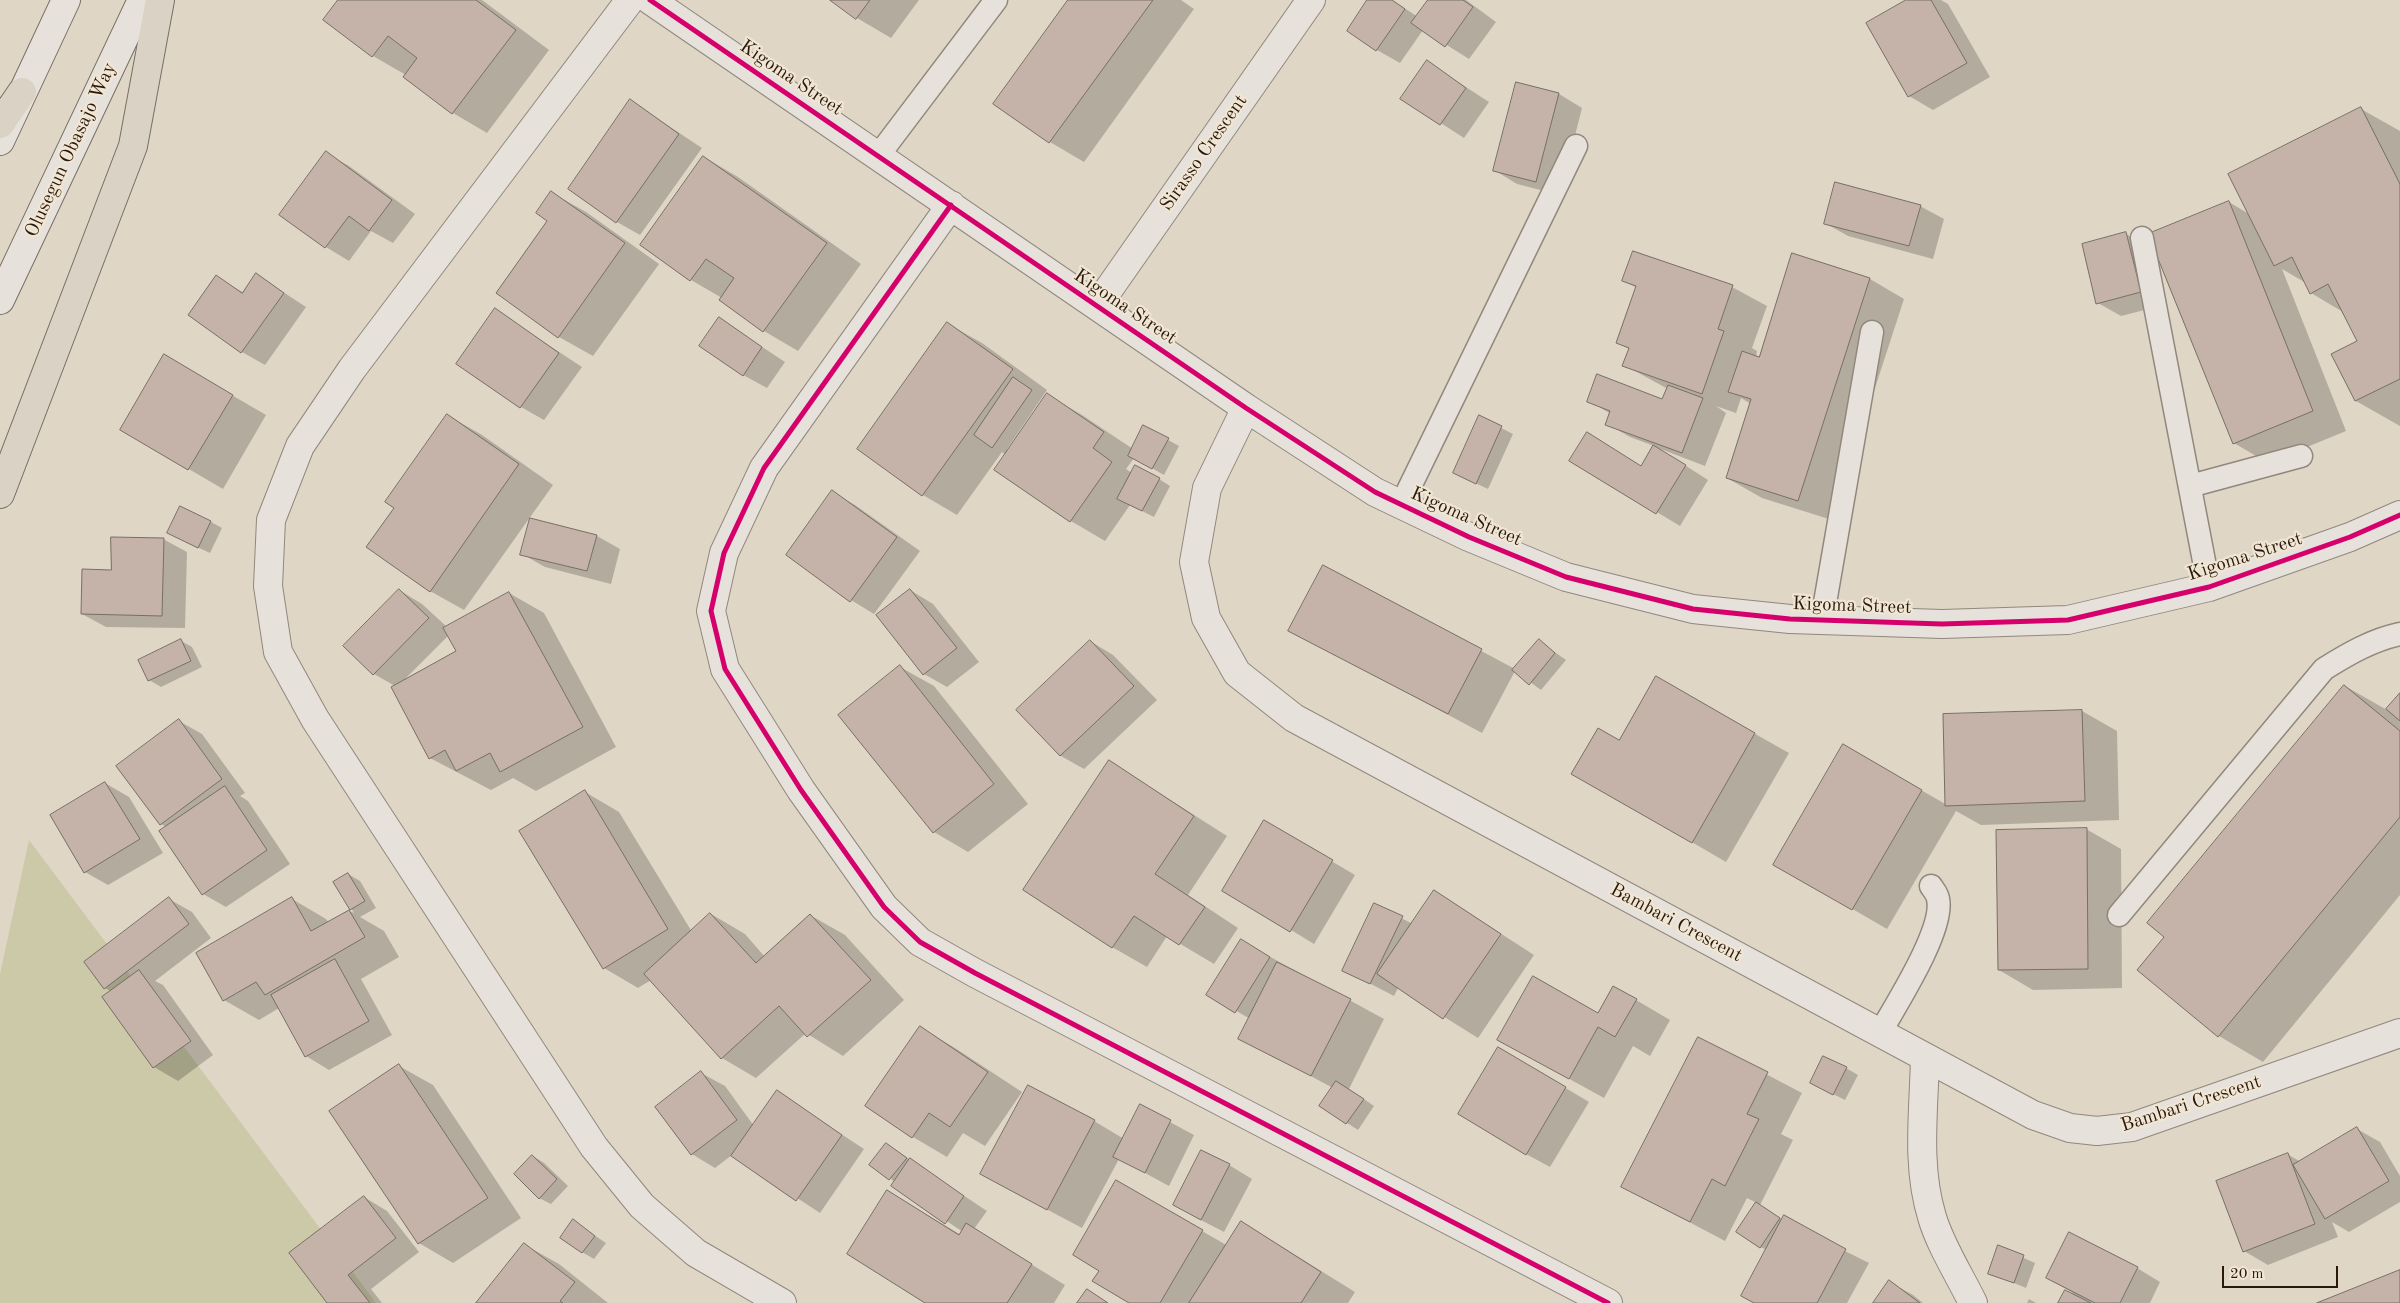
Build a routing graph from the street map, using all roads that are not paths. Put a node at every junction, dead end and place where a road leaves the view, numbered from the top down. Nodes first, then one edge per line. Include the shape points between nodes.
1 (66, 0) edge
2 (142, 0) edge
3 (160, 0) edge
4 (630, 0) edge
5 (650, 0) edge
6 (996, 0) edge
7 (1311, 0) edge
8 (22, 92) junction
9 (0, 124) edge
10 (0, 141) edge
11 (1576, 146) dead end
12 (878, 156) junction
13 (951, 206) junction
14 (2142, 238) dead end
15 (0, 300) edge
16 (1097, 306) junction
17 (1872, 332) dead end
18 (1246, 408) junction
19 (2301, 456) dead end
20 (2190, 486) junction
21 (0, 494) edge
22 (1402, 505) junction
23 (2400, 515) edge
24 (2209, 587) junction
25 (1822, 620) junction
26 (2400, 634) edge
27 (1931, 886) dead end
28 (2119, 914) dead end
29 (1880, 1033) junction
30 (2400, 1033) edge
31 (1926, 1057) junction
32 (782, 1303) edge
33 (1608, 1303) edge
34 (1973, 1303) edge

1 - 8 street
2 - 15 street, Olusegun Obasajo Way
3 - 21 highway via 133,146
4 - 32 street via 352,369 300,446 270,520 268,586 278,652 315,720 594,1147 642,1206 696,1253
5 - 12 street, Kigoma Street
6 - 12 lane
7 - 16 street, Sirasso Crescent
8 - 9 highway
8 - 10 street
11 - 22 lane
12 - 13 street, Kigoma Street
13 - 16 street, Kigoma Street
13 - 33 street via 764,468 724,553 711,611 725,670 801,790 878,899 920,942
14 - 20 lane
16 - 18 street, Kigoma Street
17 - 25 lane
18 - 22 street, Kigoma Street via 1375,492
18 - 29 street, Bambari Crescent via 1207,488 1194,562 1206,618 1236,673 1294,718
19 - 20 lane
20 - 24 lane
22 - 25 street, Kigoma Street via 1566,577 1693,609
23 - 24 street, Kigoma Street via 2350,537
24 - 25 street, Kigoma Street via 2068,620 1942,624
26 - 28 lane via 2352,652 2324,669
27 - 29 lane via 1938,899 1937,916 1916,970
29 - 31 street, Bambari Crescent
30 - 31 street, Bambari Crescent via 2132,1127 2097,1131 2070,1128 2033,1115
31 - 34 street via 1922,1170 1927,1199 1932,1219

